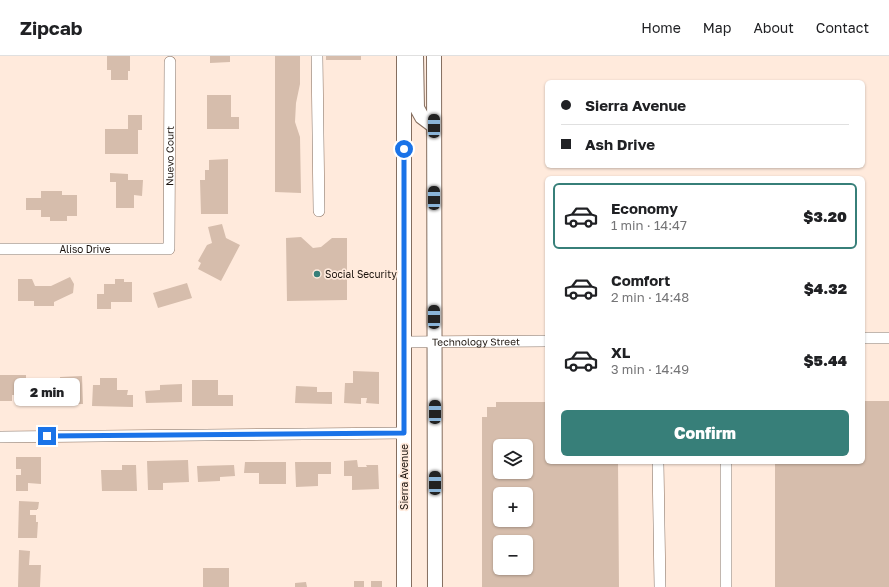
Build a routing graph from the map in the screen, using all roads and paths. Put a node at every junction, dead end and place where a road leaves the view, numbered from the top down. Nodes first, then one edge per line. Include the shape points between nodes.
1 (317, 56) edge
2 (404, 56) edge
3 (416, 56) edge
4 (434, 56) edge
5 (170, 62) dead end
6 (434, 126) junction
7 (318, 211) dead end
8 (0, 249) edge
9 (169, 249) joint
10 (865, 338) edge
11 (889, 338) edge
12 (545, 341) edge
13 (404, 342) junction
14 (434, 342) junction
15 (404, 433) junction
16 (0, 437) edge
17 (658, 464) edge
18 (726, 464) edge
19 (404, 587) edge
20 (435, 587) edge
21 (660, 587) edge
22 (726, 587) edge

1 - 7 street
2 - 13 main road, Sierra Avenue
3 - 6 main road via 417,108 422,117
4 - 6 main road
5 - 9 street, Nuevo Court
6 - 14 main road
8 - 9 street, Aliso Drive
10 - 11 street
12 - 14 street, Technology Street
13 - 14 street, Technology Street
13 - 15 main road, Sierra Avenue
14 - 20 main road
15 - 16 street
15 - 19 main road, Sierra Avenue
17 - 21 street
18 - 22 street

